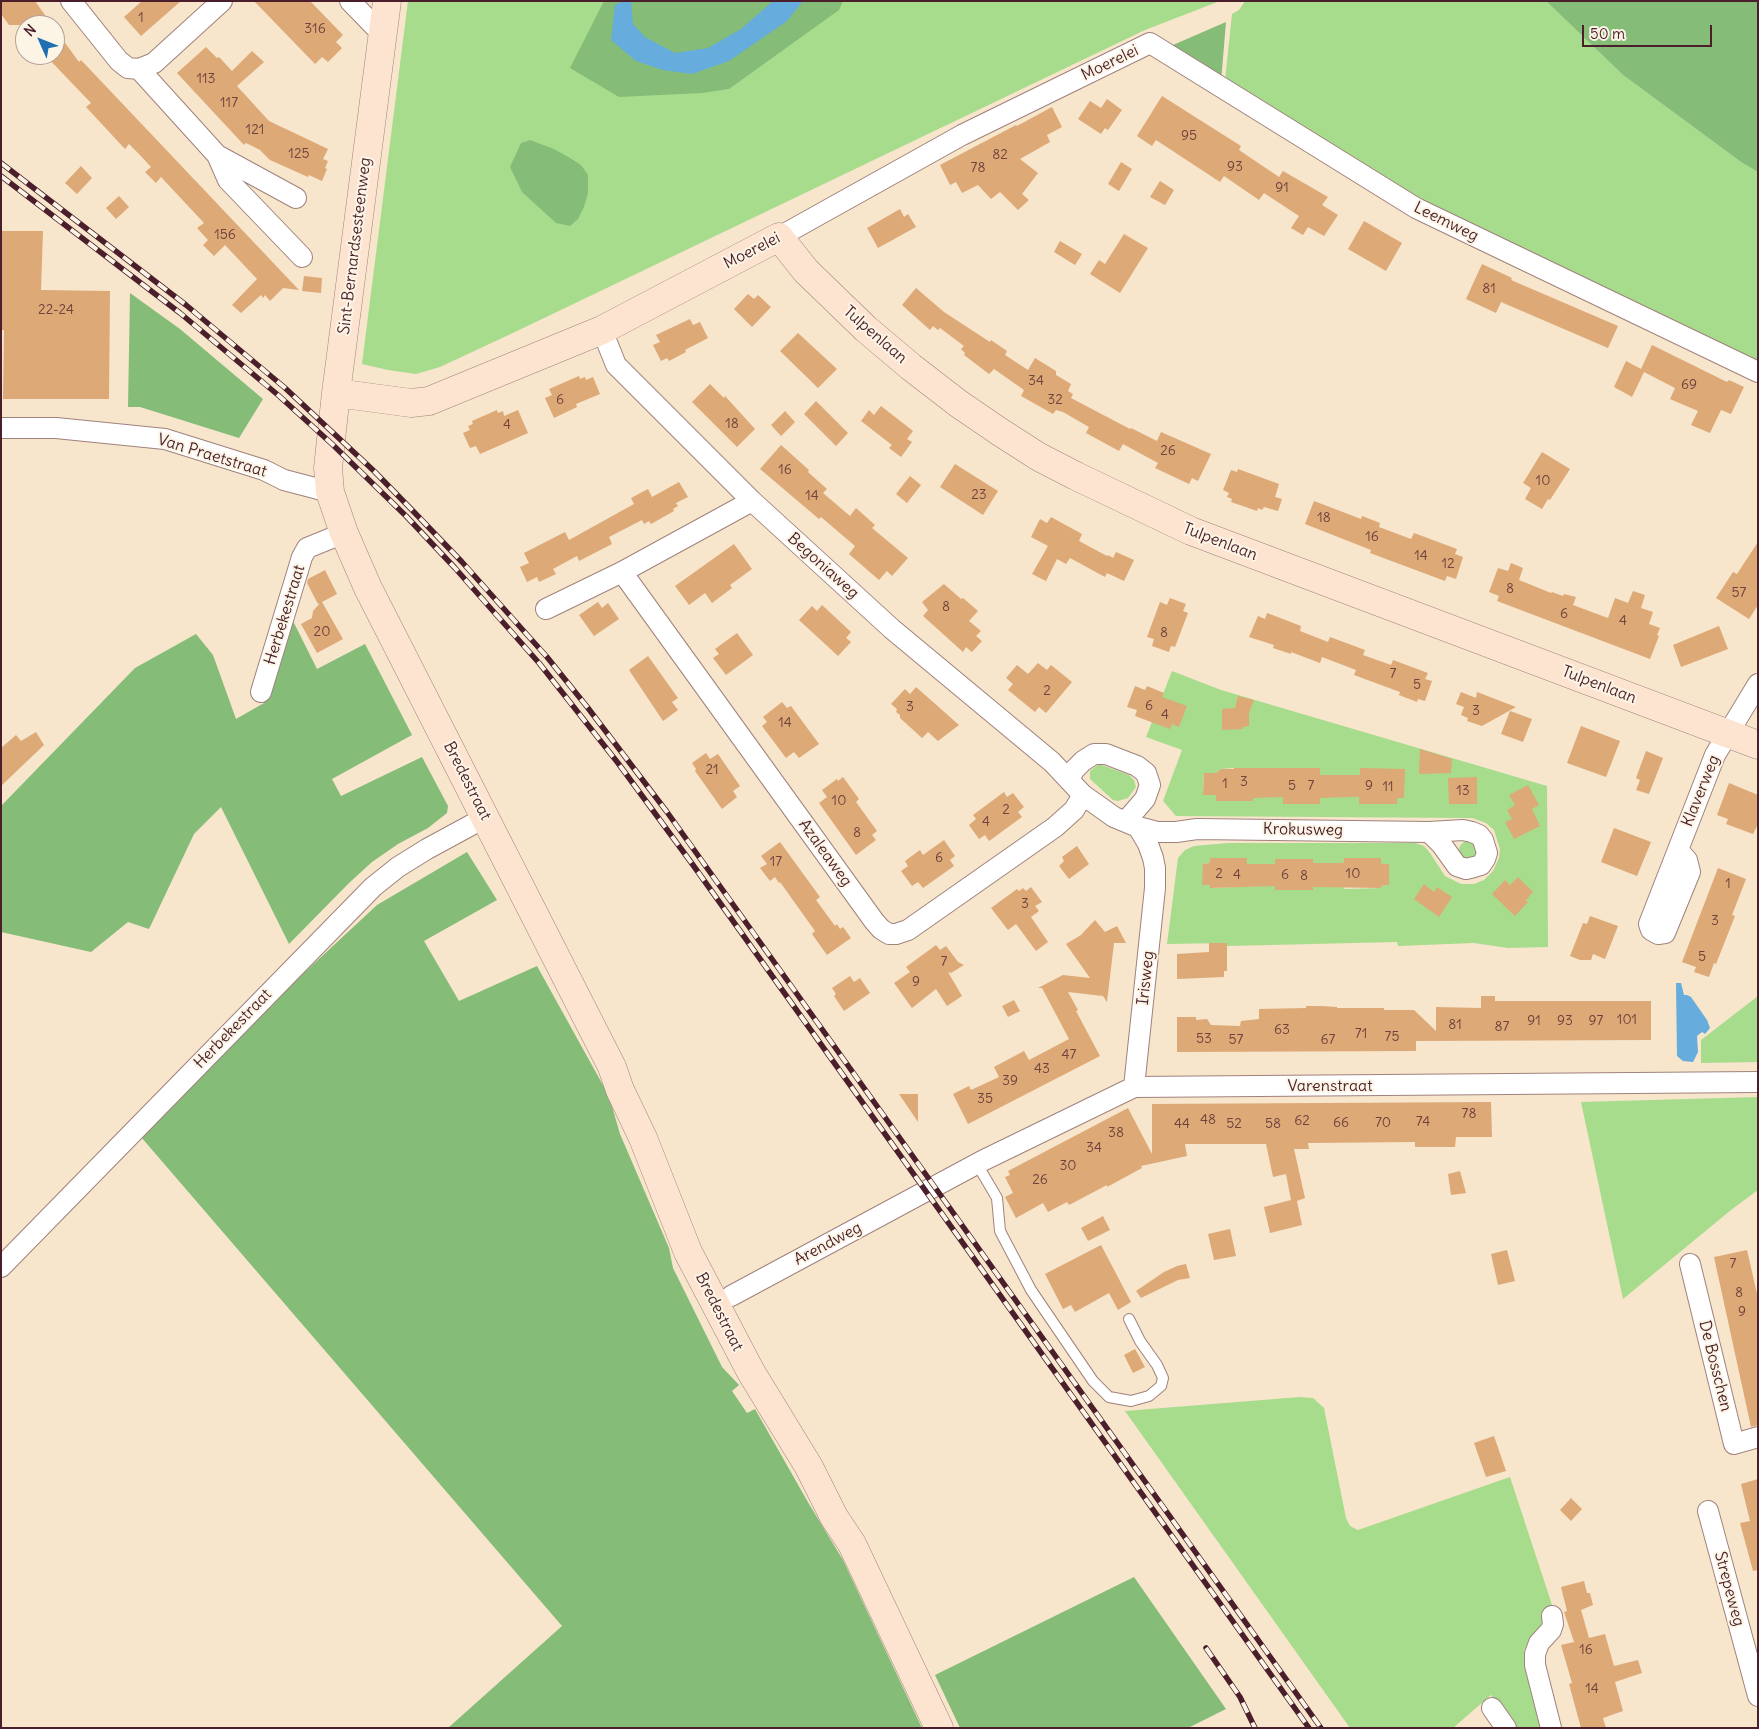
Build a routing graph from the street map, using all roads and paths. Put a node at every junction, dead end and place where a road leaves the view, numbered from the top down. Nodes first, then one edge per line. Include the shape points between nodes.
1 (71, 1) edge
2 (222, 1) edge
3 (350, 1) edge
4 (387, 1) edge
5 (383, 35) junction
6 (1150, 43) joint
7 (139, 69) junction
8 (216, 155) junction
9 (296, 198) dead end
10 (780, 237) junction
11 (302, 257) dead end
12 (602, 330) junction
13 (1758, 372) edge
14 (336, 393) junction
15 (1, 428) edge
16 (330, 492) junction
17 (752, 501) junction
18 (344, 533) junction
19 (622, 572) junction
20 (546, 609) dead end
21 (1758, 684) edge
22 (261, 692) dead end
23 (1727, 733) junction
24 (1758, 745) edge
25 (1069, 780) junction
26 (1083, 795) junction
27 (486, 817) junction
28 (1132, 824) junction
29 (1176, 832) junction
30 (1429, 832) dead end
31 (1678, 850) dead end
32 (1155, 868) junction
33 (612, 1067) junction
34 (1758, 1082) edge
35 (1134, 1087) junction
36 (976, 1164) junction
37 (926, 1192) joint
38 (1690, 1264) dead end
39 (1, 1267) edge
40 (731, 1296) junction
41 (1129, 1319) dead end
42 (1758, 1437) edge
43 (1708, 1511) dead end
44 (852, 1544) junction
45 (1552, 1616) dead end
46 (1758, 1696) edge
47 (1492, 1708) dead end
48 (939, 1728) edge
49 (1506, 1728) edge
50 (1551, 1728) edge

1 - 7 street via 119,61 128,68
2 - 7 street via 154,63
3 - 5 street
4 - 5 main road, Sint-Bernardsesteenweg
5 - 14 main road, Sint-Bernardsesteenweg
6 - 10 street, Moerelei via 962,135
6 - 13 street, Leemweg via 1416,208
7 - 8 street
8 - 9 street
8 - 11 street via 228,180
10 - 12 main road, Moerelei
10 - 23 main road, Tulpenlaan via 806,271 911,367 1000,432 1069,473 1191,531
12 - 14 main road, Moerelei via 429,401 411,403
12 - 17 street, Begoniaweg via 616,365
14 - 16 main road, Sint-Bernardsesteenweg via 328,468
15 - 16 street, Van Praetstraat via 56,428 165,439 264,470 284,480
16 - 18 main road, Bredestraat
17 - 19 street
17 - 25 street, Begoniaweg via 892,629 1052,762
18 - 22 street, Herbekestraat via 306,548
18 - 27 main road, Bredestraat via 368,588
19 - 20 street
19 - 26 street, Azaleaweg via 880,930 896,934 908,930 1055,827 1074,810
21 - 23 street, Klaverweg
23 - 24 main road, Tulpenlaan
23 - 31 street, Klaverweg via 1715,755
25 - 26 street
25 - 28 street via 1083,760 1094,754 1106,754 1137,766 1146,773 1150,785
26 - 28 street via 1114,817
27 - 33 main road, Bredestraat
27 - 39 street, Herbekestraat via 420,853 373,887
28 - 29 street via 1157,832
28 - 32 street, Irisweg via 1148,844
29 - 30 street, Krokusweg via 1197,829
29 - 32 street, Irisweg via 1158,856
32 - 35 street, Irisweg
33 - 40 main road, Bredestraat via 626,1087
33 - 44 main road, Bredestraat via 688,1252 747,1364
34 - 35 street, Varenstraat
35 - 36 street, Varenstraat
36 - 37 street, Varenstraat
36 - 41 lane via 997,1198 1000,1231 1031,1290 1093,1380 1109,1397 1131,1401 1149,1396 1161,1386 1163,1378
37 - 40 street, Arendweg
38 - 42 street, De Bosschen via 1734,1444
40 - 44 main road, Bredestraat via 828,1486
43 - 46 street, Strepeweg
44 - 48 main road, Bredestraat
45 - 50 street via 1551,1630 1539,1643 1535,1654 1535,1666
47 - 49 street

